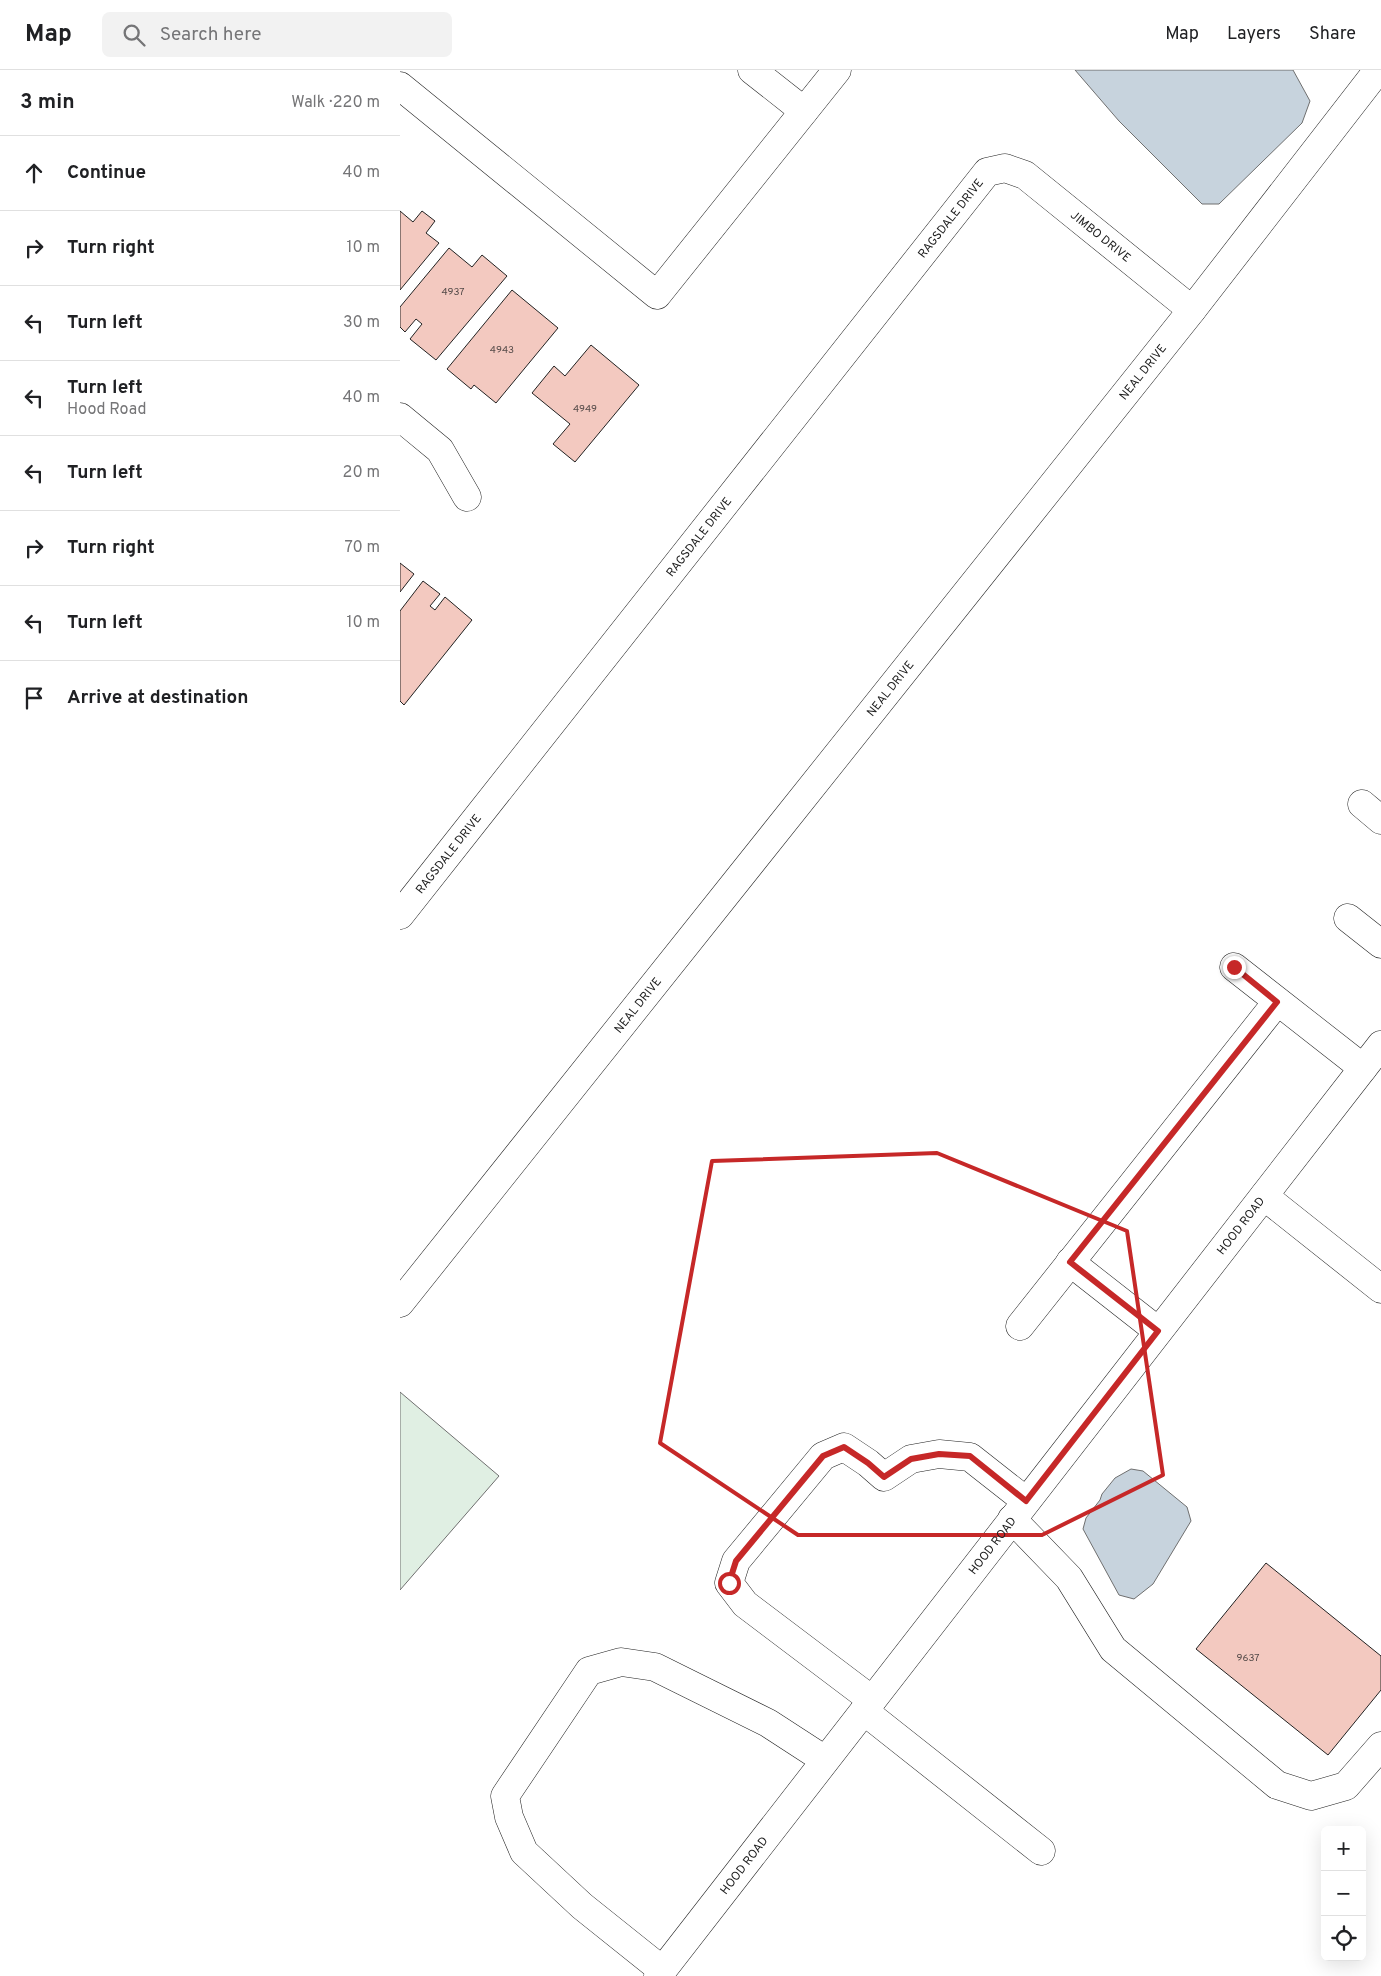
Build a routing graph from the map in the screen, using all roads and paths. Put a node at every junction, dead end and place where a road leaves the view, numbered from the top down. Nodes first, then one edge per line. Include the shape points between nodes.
1 (752, 70) edge
2 (837, 70) edge
3 (1378, 70) edge
4 (400, 86) edge
5 (804, 111) junction
6 (1005, 168) joint
7 (1192, 310) junction
8 (400, 417) edge
9 (467, 497) dead end
10 (400, 915) edge
11 (1348, 918) dead end
12 (1381, 944) edge
13 (1234, 967) dead end
14 (1277, 1002) junction
15 (1381, 1045) edge
16 (1363, 1068) junction
17 (1264, 1196) junction
18 (1070, 1262) junction
19 (1381, 1289) edge
20 (400, 1303) edge
21 (1020, 1326) dead end
22 (1158, 1331) junction
23 (1019, 1510) junction
24 (868, 1705) junction
25 (1381, 1746) edge
26 (825, 1760) junction
27 (1041, 1851) dead end
28 (660, 1973) edge

1 - 5 street
2 - 5 street
3 - 7 street, NEAL DRIVE
4 - 5 street via 657,295
6 - 7 street, JIMBO DRIVE via 1025,175
6 - 10 street, RAGSDALE DRIVE via 986,172
7 - 20 street, NEAL DRIVE
8 - 9 street via 440,450
11 - 12 street
13 - 14 street
14 - 16 street
14 - 18 street
15 - 16 street, HOOD ROAD
16 - 17 street, HOOD ROAD
17 - 19 street
17 - 22 street, HOOD ROAD
18 - 21 street
18 - 22 street
22 - 23 street, HOOD ROAD
23 - 24 street, HOOD ROAD
23 - 24 street via 970,1456 939,1454 911,1459 884,1477 844,1447 823,1456 736,1561 729,1583 745,1604
23 - 25 street via 1069,1578 1113,1650 1277,1785 1311,1796 1346,1786
24 - 26 street, HOOD ROAD
24 - 27 street
26 - 28 street, HOOD ROAD
26 - 28 street via 768,1723 655,1666 621,1662 589,1672 505,1796 509,1817 524,1852

